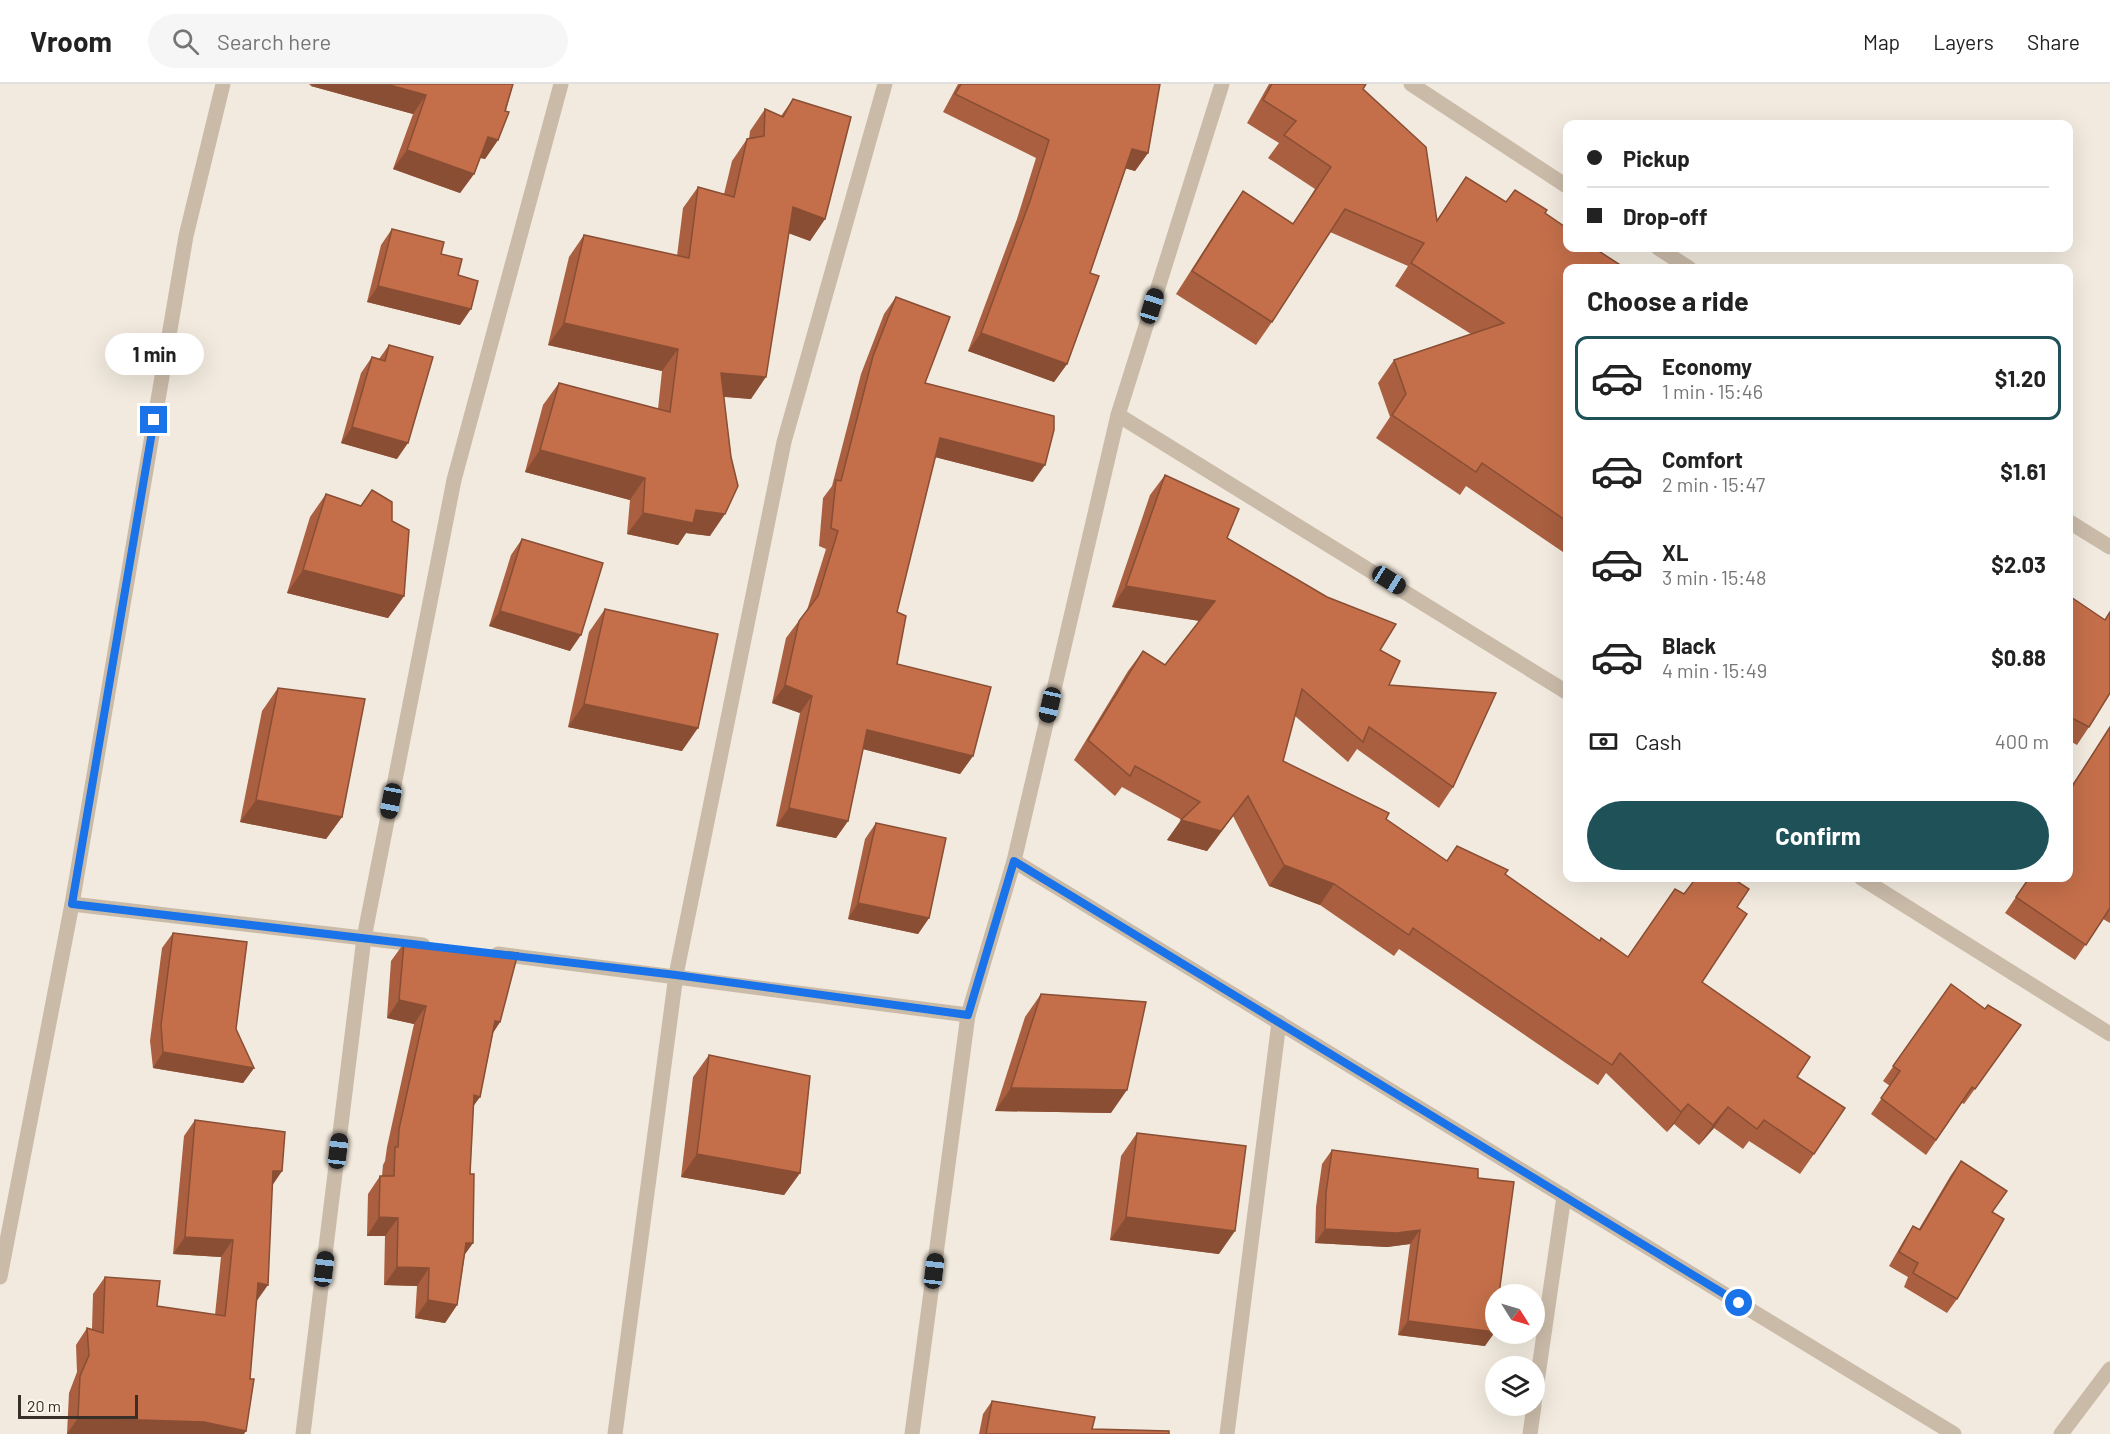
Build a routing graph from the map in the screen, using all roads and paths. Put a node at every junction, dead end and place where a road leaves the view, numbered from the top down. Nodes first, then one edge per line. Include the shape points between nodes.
1 (223, 84) edge
2 (561, 84) edge
3 (885, 84) edge
4 (1411, 84) edge
5 (1216, 85) edge
6 (1563, 184) edge
7 (1664, 252) edge
8 (1683, 264) edge
9 (1118, 415) junction
10 (2073, 524) edge
11 (2110, 547) edge
12 (1563, 690) edge
13 (1014, 861) junction
14 (1867, 882) edge
15 (72, 904) junction
16 (364, 938) junction
17 (434, 946) edge
18 (480, 952) edge
19 (676, 975) junction
20 (968, 1015) junction
21 (1279, 1022) junction
22 (2110, 1034) edge
23 (1564, 1196) junction
24 (0, 1277) edge
25 (1541, 1356) edge
26 (2110, 1369) edge
27 (1532, 1416) edge
28 (303, 1434) edge
29 (615, 1434) edge
30 (912, 1434) edge
31 (1227, 1434) edge
32 (1530, 1434) edge
33 (1954, 1434) edge
34 (2061, 1434) edge

1 - 15 street via 186,236
2 - 16 street via 454,480
3 - 19 street via 784,442
4 - 6 street
5 - 9 street
7 - 8 street
9 - 12 street
9 - 13 street
10 - 11 street
13 - 20 street
13 - 21 street
14 - 22 street
15 - 16 street
15 - 24 street
16 - 17 street
16 - 28 street
18 - 19 street
19 - 20 street
19 - 29 street
20 - 30 street
21 - 23 street
21 - 31 street
23 - 25 street
23 - 33 street
26 - 34 street
27 - 32 street

